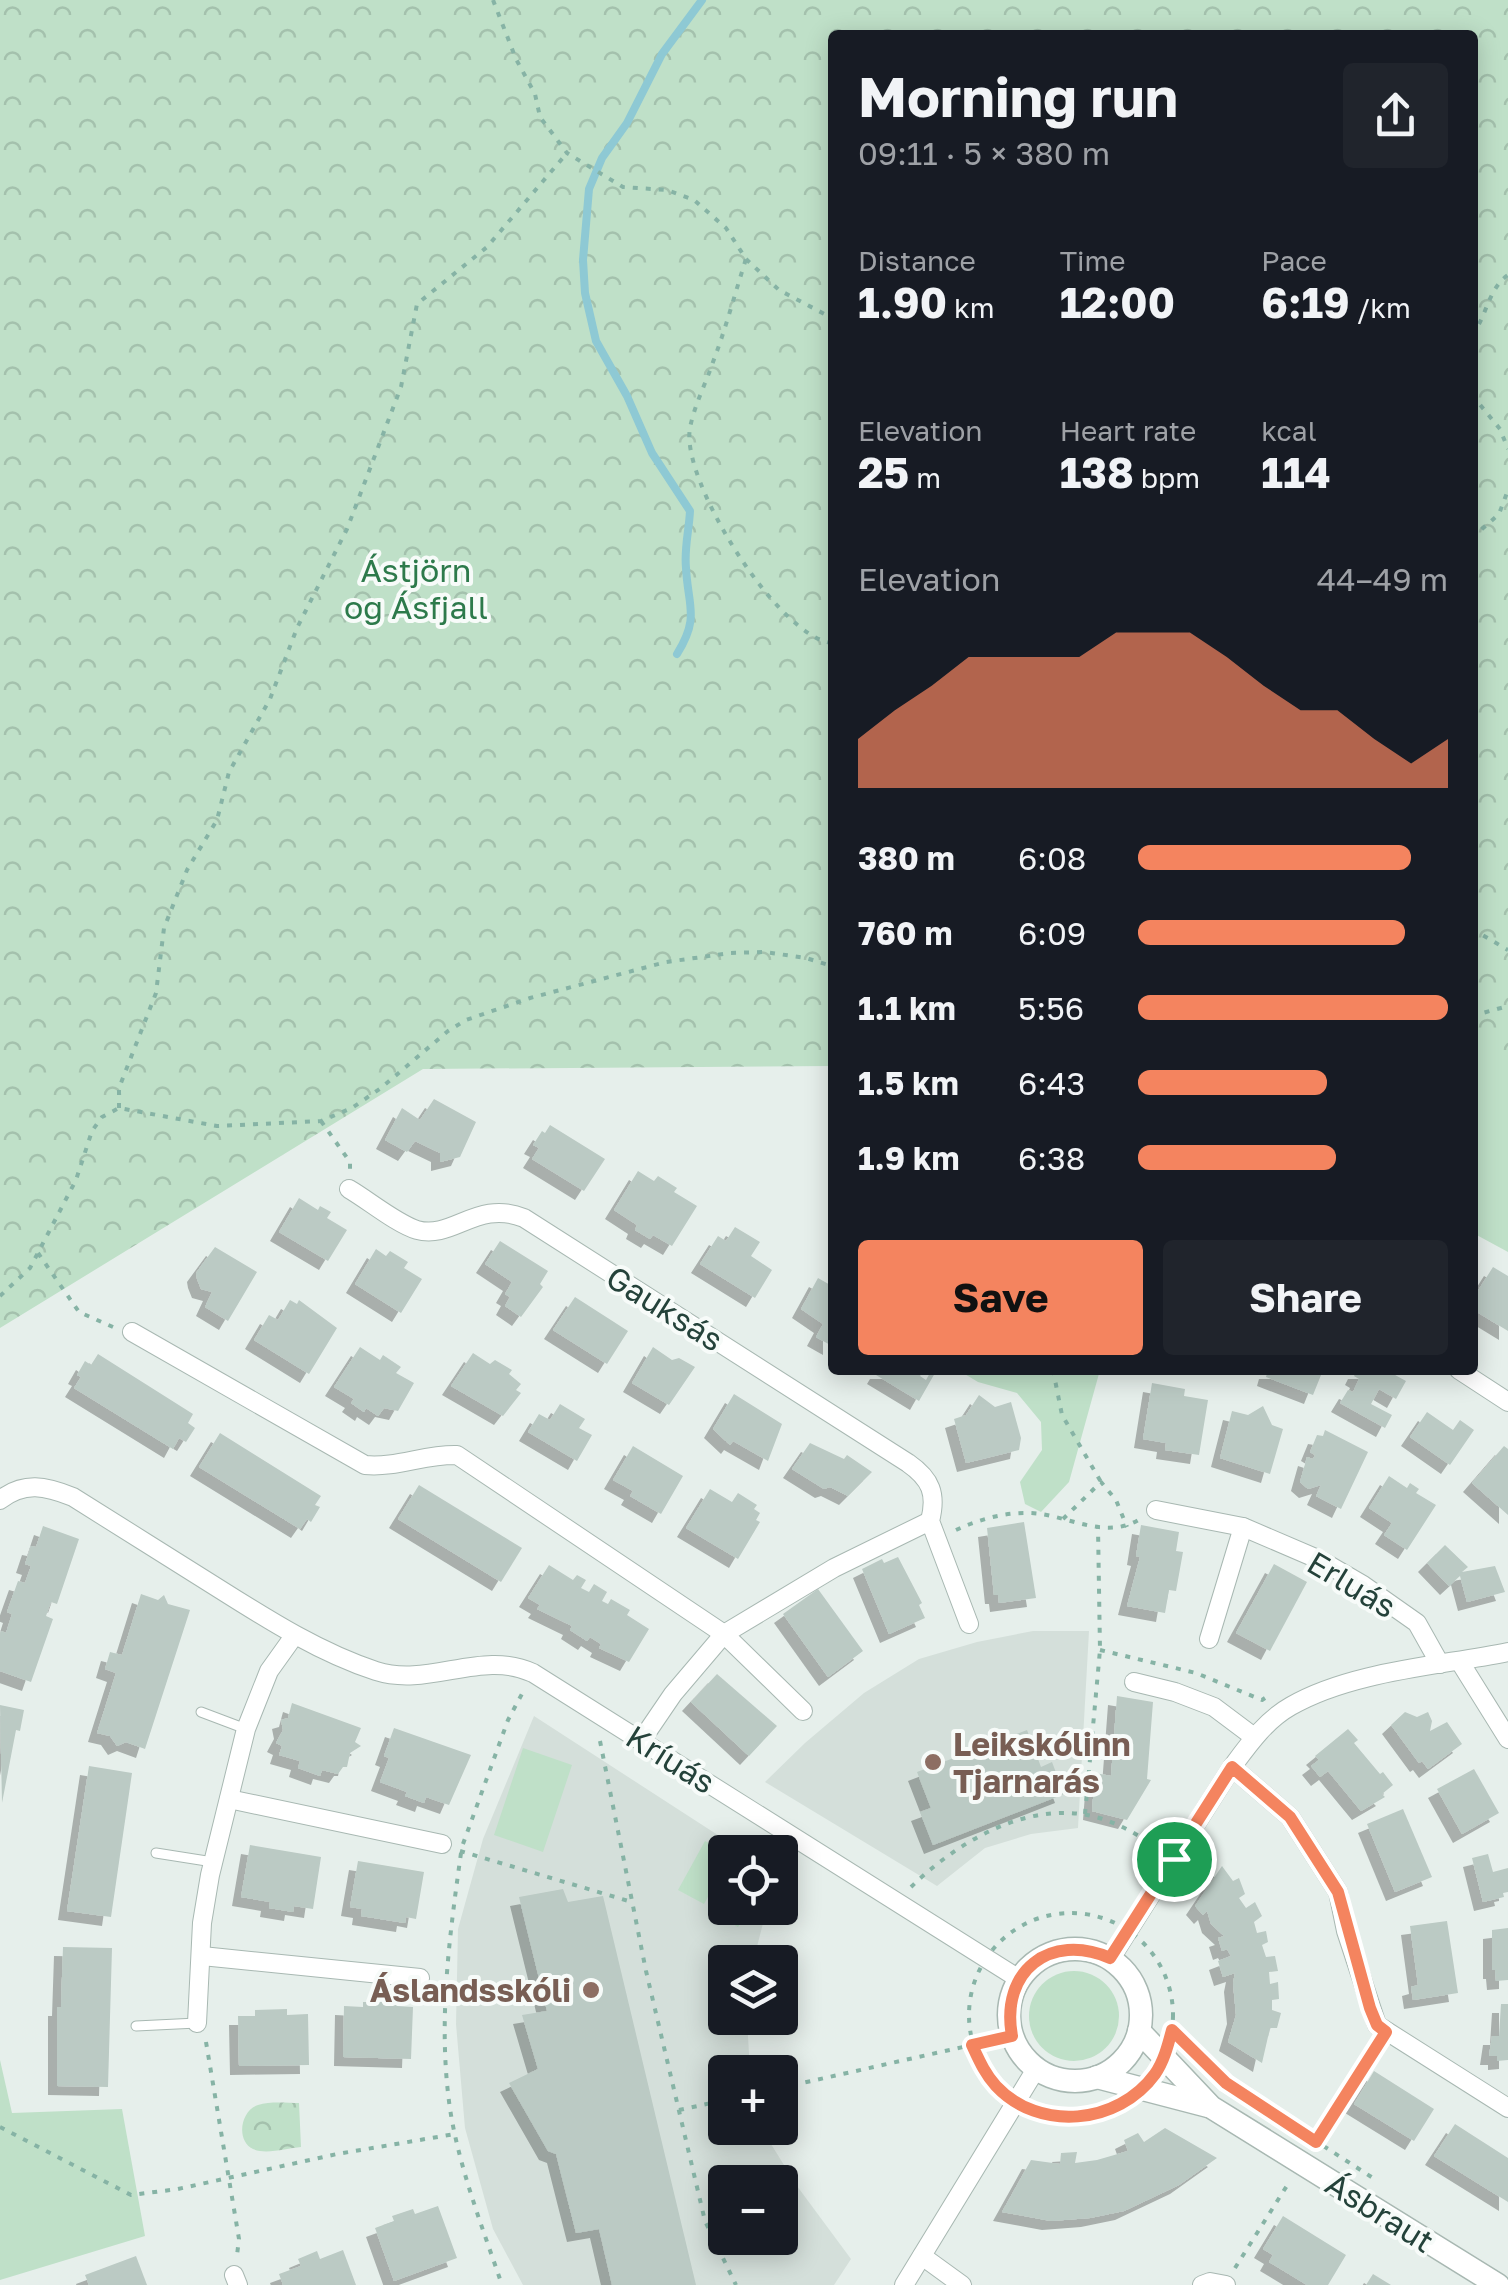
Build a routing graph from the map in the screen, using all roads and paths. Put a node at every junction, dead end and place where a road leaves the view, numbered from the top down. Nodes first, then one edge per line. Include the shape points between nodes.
1 (492, 0) edge
2 (567, 154) junction
3 (746, 259) junction
4 (1508, 275) edge
5 (828, 316) edge
6 (1478, 327) edge
7 (1478, 402) edge
8 (1508, 449) edge
9 (1508, 490) edge
10 (1478, 533) edge
11 (828, 643) edge
12 (1478, 932) edge
13 (1508, 950) edge
14 (828, 965) edge
15 (1508, 1006) edge
16 (1478, 1014) edge
17 (119, 1108) junction
18 (321, 1121) junction
19 (350, 1189) joint
20 (38, 1253) junction
21 (0, 1296) edge
22 (132, 1332) joint
23 (1055, 1375) edge
24 (1467, 1375) edge
25 (1508, 1402) edge
26 (1100, 1482) junction
27 (0, 1500) edge
28 (1156, 1510) joint
29 (1062, 1520) junction
30 (930, 1521) junction
31 (1098, 1527) junction
32 (1128, 1527) junction
33 (1243, 1527) junction
34 (938, 1538) junction
35 (969, 1624) dead end
36 (724, 1634) junction
37 (294, 1636) junction
38 (1209, 1639) dead end
39 (1100, 1650) junction
40 (1508, 1652) edge
41 (1450, 1663) junction
42 (533, 1673) junction
43 (1134, 1682) dead end
44 (1274, 1694) dead end
45 (595, 1711) junction
46 (201, 1712) dead end
47 (803, 1712) dead end
48 (246, 1728) junction
49 (1254, 1737) junction
50 (1508, 1738) edge
51 (641, 1741) junction
52 (1232, 1767) junction
53 (229, 1799) junction
54 (1084, 1814) junction
55 (442, 1844) dead end
56 (461, 1851) junction
57 (156, 1853) dead end
58 (1174, 1859) junction
59 (213, 1862) junction
60 (632, 1902) junction
61 (897, 1902) junction
62 (1129, 1930) junction
63 (202, 1956) junction
64 (986, 1957) junction
65 (1110, 1958) junction
66 (420, 1978) dead end
67 (1019, 1979) junction
68 (197, 2023) junction
69 (136, 2026) dead end
70 (1172, 2030) junction
71 (1140, 2031) junction
72 (1386, 2032) junction
73 (1012, 2036) junction
74 (972, 2045) junction
75 (1164, 2058) junction
76 (1036, 2068) junction
77 (1098, 2078) junction
78 (798, 2084) edge
79 (1140, 2098) junction
80 (1015, 2102) junction
81 (708, 2104) edge
82 (1121, 2104) junction
83 (1211, 2107) junction
84 (1508, 2108) edge
85 (678, 2110) junction
86 (0, 2127) edge
87 (455, 2134) junction
88 (1316, 2142) junction
89 (227, 2178) junction
90 (1380, 2182) dead end
91 (1288, 2184) dead end
92 (922, 2256) junction
93 (236, 2280) edge
94 (502, 2285) edge
95 (736, 2285) edge
96 (904, 2285) edge
97 (962, 2285) edge
98 (1202, 2285) edge
99 (1225, 2285) edge
100 (1498, 2285) edge

1 - 2 path via 540,118
2 - 3 path via 623,187 694,200 726,228
2 - 17 path via 487,247 417,304 400,387 347,529 270,700 229,772 218,820 187,870 164,928 156,993 119,1088
3 - 5 path via 766,281
3 - 11 path via 689,430 692,461 764,593
4 - 6 path
7 - 8 path
9 - 10 path via 1499,514
12 - 13 path
14 - 18 path via 765,952 731,953 666,962 530,998 466,1020 381,1088
15 - 16 path
17 - 18 path via 217,1126
17 - 20 path via 92,1131 76,1180
18 - 19 path via 350,1162
19 - 30 street, Gauksás via 416,1230 441,1229 488,1212 524,1218 922,1473 935,1503
20 - 21 path
20 - 22 path via 79,1312
22 - 36 street via 365,1465 457,1455
23 - 26 path via 1062,1414
24 - 25 street
26 - 29 path
26 - 32 path
27 - 37 street, Kríuás via 28,1486 73,1497
28 - 32 path
28 - 33 street, Erluás
29 - 31 path
29 - 34 path via 1011,1514
30 - 34 street, Gauksás
30 - 36 street
31 - 32 path
31 - 39 path
33 - 38 street
33 - 41 street, Erluás via 1363,1585 1417,1623
34 - 35 street, Gauksás
36 - 47 street
36 - 51 street
37 - 42 street, Kríuás via 377,1672 405,1676 516,1665
37 - 48 street via 269,1671
39 - 44 path via 1196,1673 1262,1700
39 - 54 path
40 - 41 street
41 - 49 street via 1322,1691
41 - 50 street, Erluás
42 - 45 street, Kríuás
42 - 56 path via 508,1720
43 - 49 street via 1214,1706
45 - 51 street, Kríuás
45 - 60 path
46 - 48 lane
48 - 53 street
49 - 52 street
51 - 61 street, Kríuás
52 - 58 street
52 - 72 street via 1290,1817 1318,1856 1338,1892 1370,2008
53 - 55 street
53 - 59 street
54 - 58 path via 1131,1830
54 - 61 path via 1030,1817 979,1835
56 - 60 path
56 - 87 path via 446,1968
57 - 59 lane
58 - 62 street
59 - 63 street
60 - 85 path
61 - 64 street, Kríuás
62 - 64 path via 1084,1914 1036,1918 1008,1933
62 - 65 street
62 - 70 path via 1165,1974
63 - 66 street
63 - 68 street
64 - 67 street, Kríuás
64 - 74 path via 972,1984
65 - 67 street via 1092,1950 1050,1952
65 - 71 street via 1137,1990
67 - 73 street via 1008,2016
68 - 69 lane
68 - 89 path via 206,2041
70 - 75 path
70 - 88 path via 1226,2083
71 - 75 street, Ásbraut
71 - 77 street via 1131,2051
72 - 84 street
72 - 88 path
73 - 74 path
73 - 76 street
74 - 78 path
74 - 80 path via 996,2086
75 - 79 path
75 - 83 street, Ásbraut
76 - 77 street via 1055,2078
76 - 80 street
77 - 79 street, Ásbraut
79 - 82 path
79 - 82 path
79 - 83 street, Ásbraut
80 - 82 path via 1068,2118
80 - 92 street
81 - 85 path
83 - 100 street, Ásbraut
85 - 95 path via 705,2221
86 - 89 path via 131,2195
87 - 89 path
87 - 94 path
88 - 90 path
89 - 93 path via 239,2240
91 - 99 path
92 - 96 street
92 - 97 street
98 - 99 street

